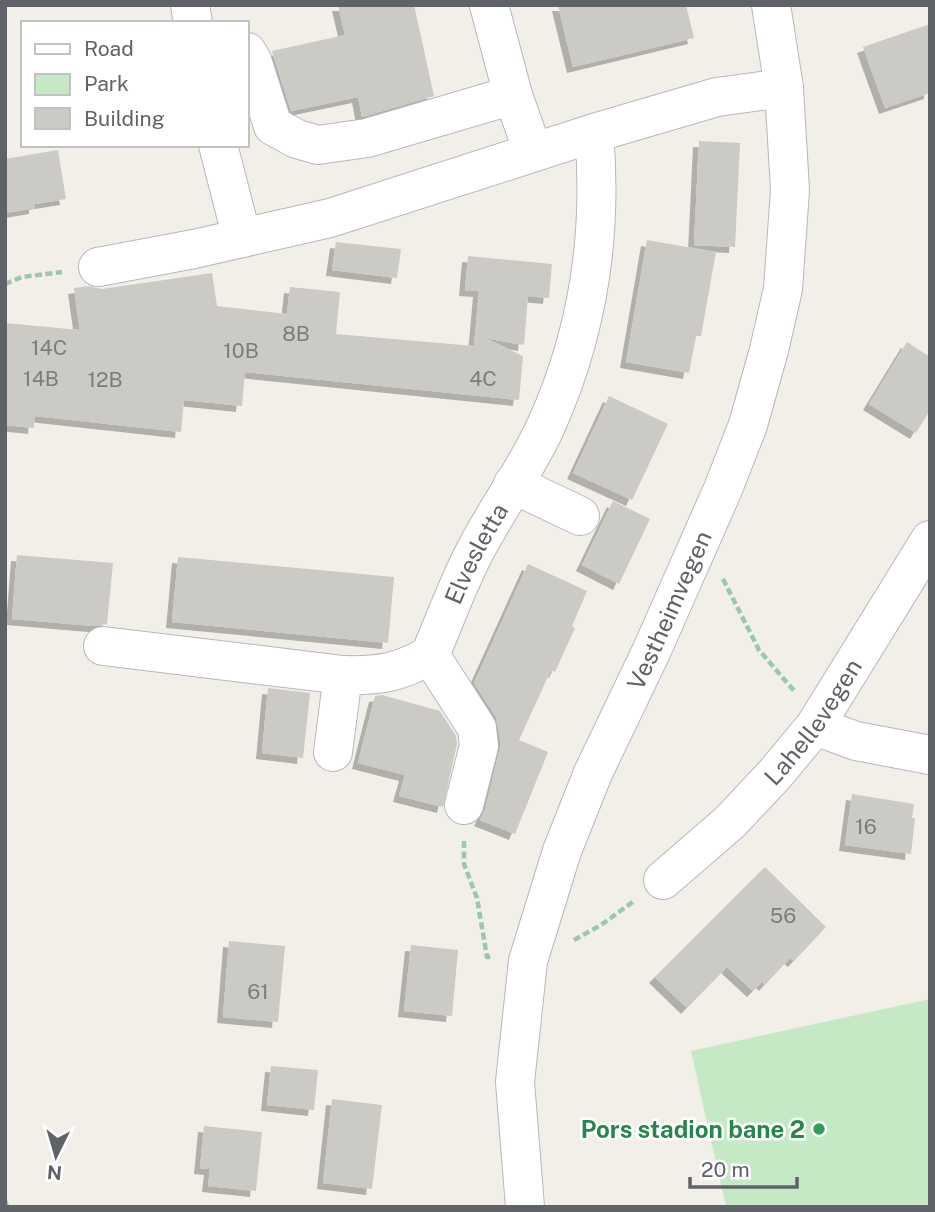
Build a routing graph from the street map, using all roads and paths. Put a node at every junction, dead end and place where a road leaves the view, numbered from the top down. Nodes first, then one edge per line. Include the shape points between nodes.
1 (489, 5) edge
2 (771, 5) edge
3 (248, 54) edge
4 (784, 88) junction
5 (513, 95) junction
6 (594, 133) junction
7 (219, 147) edge
8 (533, 152) junction
9 (242, 239) junction
10 (98, 267) joint
11 (5, 284) edge
12 (513, 484) junction
13 (580, 516) dead end
14 (701, 538) junction
15 (930, 540) edge
16 (103, 646) dead end
17 (430, 655) junction
18 (343, 675) junction
19 (815, 726) junction
20 (334, 752) dead end
21 (930, 755) edge
22 (464, 806) joint
23 (663, 880) joint
24 (528, 961) junction
25 (5, 1200) edge
26 (6, 1207) edge
27 (525, 1207) edge

1 - 5 street
2 - 4 street, Vestheimvegen
3 - 5 street via 273,126 318,145 367,138
4 - 6 street via 717,97
4 - 14 street, Vestheimvegen via 790,190 783,289 748,425
5 - 8 street
6 - 8 street
6 - 12 street, Elvesletta via 598,182 594,259 582,320 544,430
7 - 9 street
8 - 9 street via 330,218
9 - 10 street
10 - 11 path via 22,277
12 - 13 street
12 - 17 street, Elvesletta via 471,559
14 - 19 path via 759,650 791,686
14 - 24 street, Vestheimvegen via 593,773 562,851
15 - 19 street, Lahellevegen
16 - 18 street
17 - 18 street via 395,672
17 - 22 street via 477,728 479,746
18 - 20 street
19 - 21 street via 856,741
19 - 23 street, Lahellevegen via 730,821
22 - 24 path via 464,864 477,898 487,957
23 - 24 path via 601,925
24 - 27 street, Vestheimvegen via 516,1082
25 - 26 path

